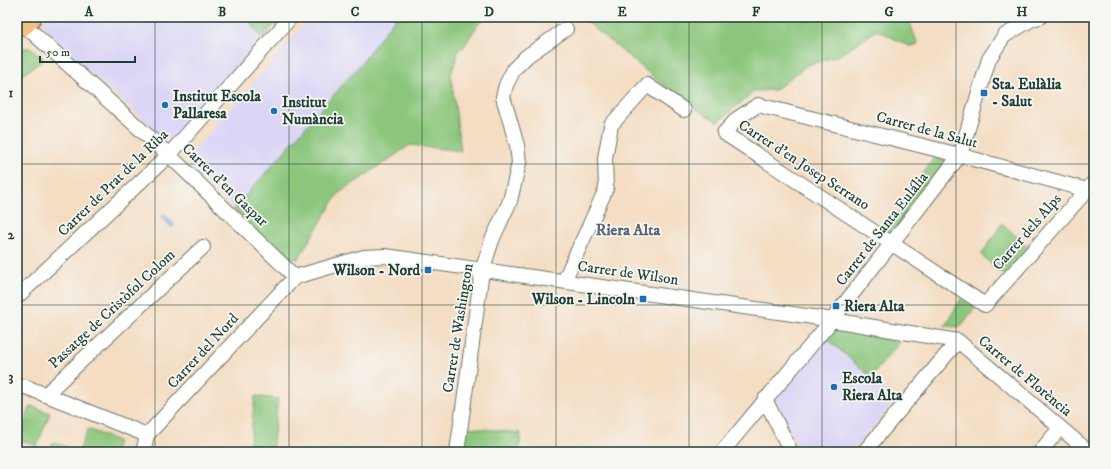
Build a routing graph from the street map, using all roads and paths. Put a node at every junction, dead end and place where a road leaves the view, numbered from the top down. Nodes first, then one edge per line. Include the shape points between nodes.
1 (291, 17) edge
2 (1040, 17) edge
3 (27, 20) edge
4 (566, 29) dead end
5 (758, 105) joint
6 (684, 110) dead end
7 (169, 155) junction
8 (960, 155) junction
9 (1090, 186) edge
10 (892, 244) junction
11 (203, 247) dead end
12 (482, 271) junction
13 (295, 277) junction
14 (564, 281) junction
15 (17, 296) edge
16 (985, 305) joint
17 (832, 320) junction
18 (958, 341) junction
19 (17, 386) edge
20 (45, 395) junction
21 (765, 399) junction
22 (1060, 428) junction
23 (147, 435) junction
24 (143, 452) edge
25 (457, 452) edge
26 (722, 452) edge
27 (791, 452) edge
28 (864, 452) edge
29 (1040, 452) edge
30 (1089, 452) edge

1 - 7 street, Carrer de Prat de la Riba
2 - 8 street, Carrer de Santa Eulália via 1004,36 989,59
3 - 7 street, Carrer d'en Gaspar
4 - 12 street, Carrer de Washington via 514,69 506,85 503,97 517,144 519,164 510,201 492,240
5 - 8 street, Carrer de la Salut
5 - 10 street, Carrer d'en Josep Serrano via 738,118 724,133
6 - 14 street via 647,85 611,125 605,158 606,189
7 - 13 street, Carrer d'en Gaspar
7 - 15 street, Carrer de Prat de la Riba
8 - 9 street, Carrer de la Salut
8 - 10 street, Carrer de Santa Eulália
9 - 16 street, Carrer dels Alps
10 - 16 street, Carrer d'en Josep Serrano
10 - 17 street, Carrer de Santa Eulália
11 - 20 street, Passatge de Cristòfol Colom
12 - 13 street, Carrer de Wilson via 385,256 364,257
12 - 14 street, Carrer de Wilson
12 - 25 street, Carrer de Washington
13 - 23 street, Carrer del Nord
14 - 17 street, Carrer de Wilson
17 - 18 street, Carrer de Wilson
17 - 21 street, Carrer de Santa Eulália
18 - 22 street, Carrer de Florència
18 - 28 street
19 - 20 street
20 - 23 street
21 - 26 street, Carrer de Santa Eulália
21 - 27 street
22 - 29 street
22 - 30 street, Carrer de Florència
23 - 24 street, Carrer del Nord

